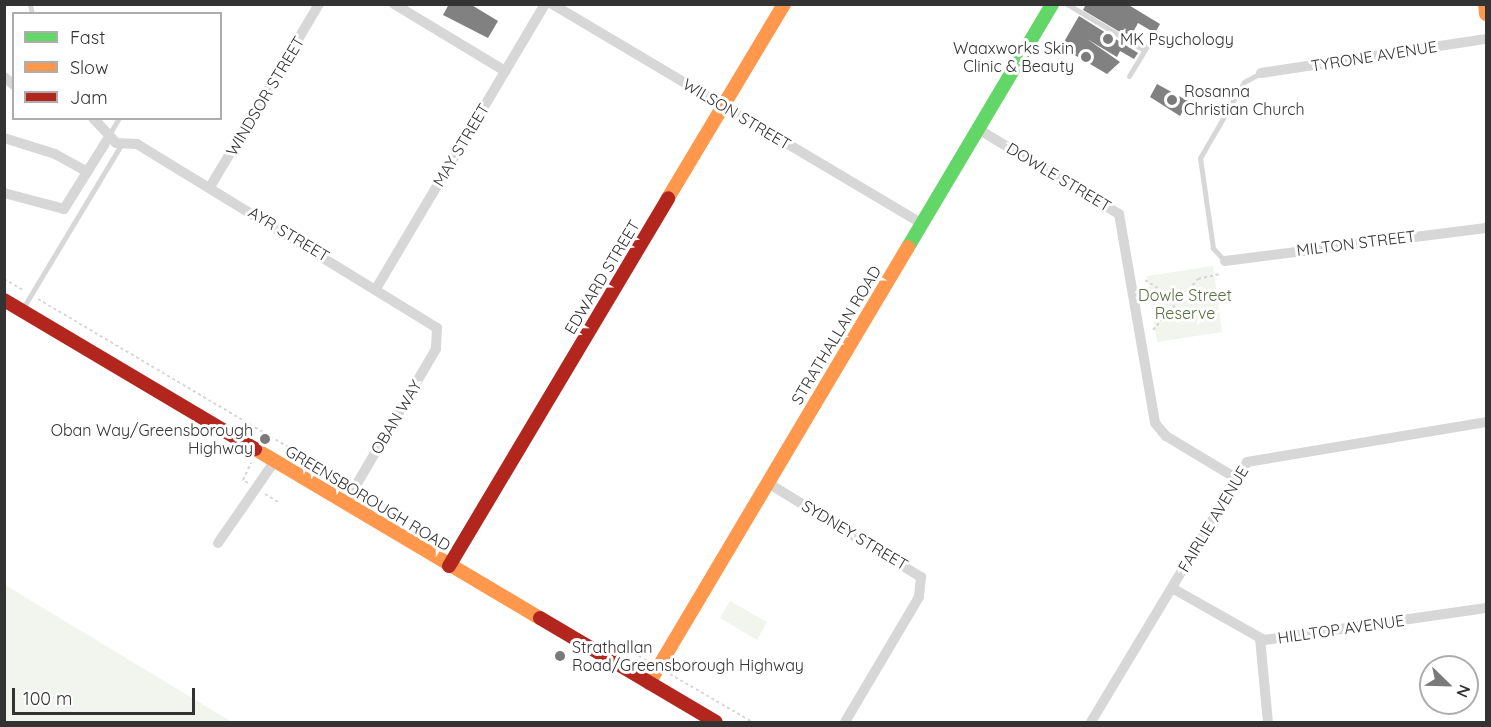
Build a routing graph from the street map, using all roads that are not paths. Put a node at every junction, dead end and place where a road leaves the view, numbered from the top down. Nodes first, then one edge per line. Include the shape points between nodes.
1 (319, 4) edge
2 (394, 4) edge
3 (545, 4) edge
4 (552, 4) edge
5 (784, 4) edge
6 (1052, 4) edge
7 (1067, 4) edge
8 (1485, 4) edge
9 (1486, 14) edge
10 (1155, 33) dead end
11 (1486, 39) edge
12 (1144, 50) junction
13 (505, 71) junction
14 (1261, 73) joint
15 (1129, 76) dead end
16 (723, 106) junction
17 (95, 120) edge
18 (118, 120) edge
19 (978, 129) junction
20 (109, 137) junction
21 (4, 138) edge
22 (121, 145) junction
23 (87, 172) junction
24 (210, 187) junction
25 (4, 193) edge
26 (922, 224) junction
27 (1486, 228) edge
28 (1225, 261) joint
29 (377, 287) junction
30 (4, 300) edge
31 (22, 310) junction
32 (437, 328) joint
33 (1486, 422) edge
34 (273, 462) junction
35 (1236, 478) junction
36 (768, 483) junction
37 (345, 504) junction
38 (218, 543) dead end
39 (449, 566) junction
40 (1172, 588) junction
41 (1486, 608) edge
42 (1260, 639) junction
43 (649, 683) junction
44 (716, 723) edge
45 (844, 723) edge
46 (1091, 723) edge
47 (1268, 723) edge

1 - 24 street, WINDSOR STREET
2 - 13 street
3 - 13 street, MAY STREET
4 - 16 street, WILSON STREET
5 - 16 main road, EDWARD STREET
6 - 19 main road, STRATHALLAN ROAD
7 - 12 lane
8 - 9 main road
10 - 12 lane
11 - 14 street, TYRONE AVENUE
12 - 15 lane
13 - 29 street, MAY STREET
14 - 28 lane via 1244,82 1200,158 1213,248
16 - 26 street, WILSON STREET
16 - 39 main road, EDWARD STREET
17 - 20 street
18 - 20 lane
19 - 26 main road, STRATHALLAN ROAD
19 - 35 street, DOWLE STREET via 1119,213 1155,423 1166,436
20 - 22 street
20 - 23 street
21 - 23 street via 55,154
22 - 24 street, AYR STREET via 137,144
22 - 31 lane
23 - 25 street via 65,208
24 - 29 street, AYR STREET
26 - 36 main road, STRATHALLAN ROAD
27 - 28 street, MILTON STREET
29 - 32 street, AYR STREET
30 - 31 main road, GREENSBOROUGH ROAD
31 - 34 main road, GREENSBOROUGH ROAD
32 - 37 street, OBAN WAY via 436,350
33 - 35 street, FAIRLIE AVENUE via 1264,455 1247,462
34 - 37 main road, GREENSBOROUGH ROAD
34 - 38 street
35 - 40 street, FAIRLIE AVENUE
36 - 43 main road, STRATHALLAN ROAD
36 - 45 street, SYDNEY STREET via 921,577 919,597
37 - 39 main road, GREENSBOROUGH ROAD
39 - 43 main road, GREENSBOROUGH ROAD
40 - 42 street, HILLTOP AVENUE
40 - 46 street, FAIRLIE AVENUE
41 - 42 street, HILLTOP AVENUE
42 - 47 street
43 - 44 main road, GREENSBOROUGH ROAD

